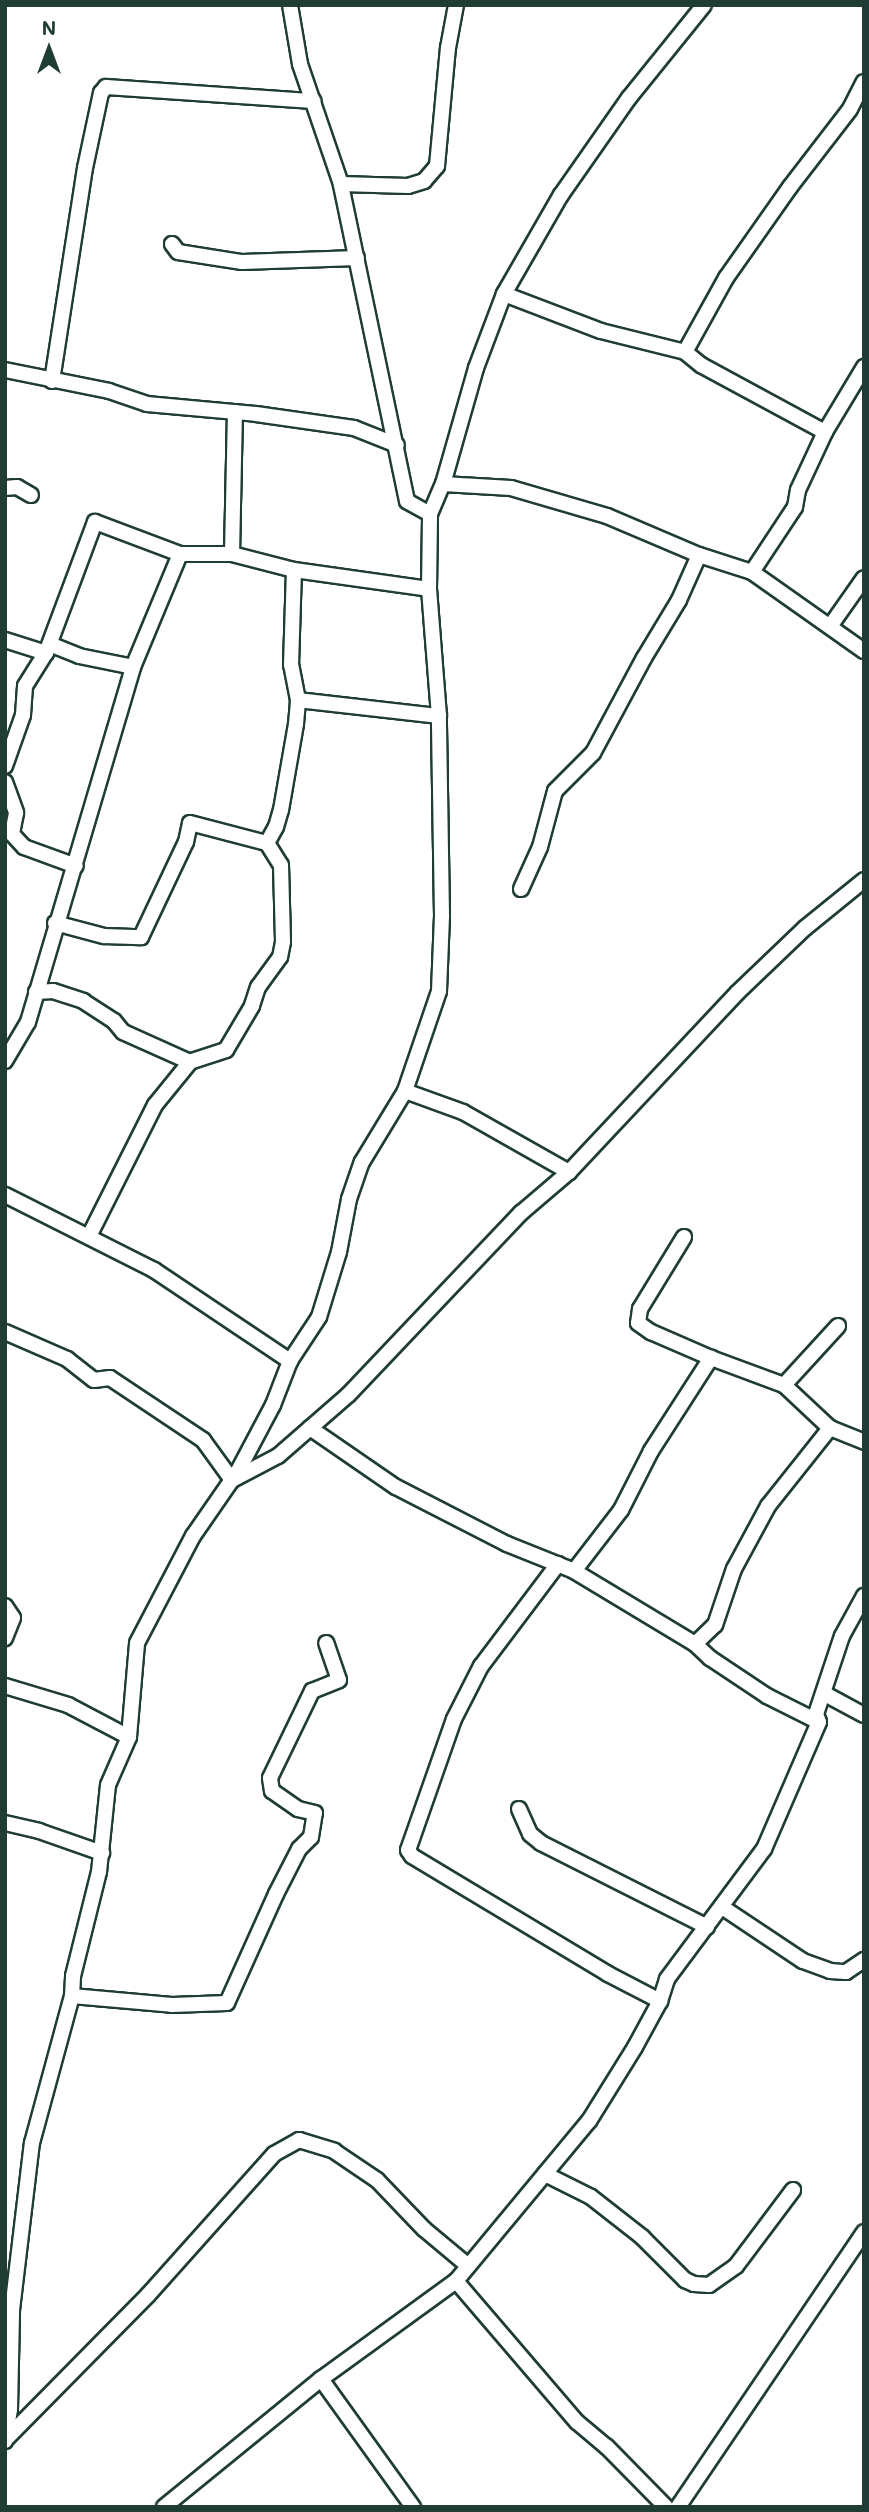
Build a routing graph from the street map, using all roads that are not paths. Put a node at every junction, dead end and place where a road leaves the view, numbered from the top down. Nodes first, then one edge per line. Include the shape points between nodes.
1 (290, 5) edge
2 (456, 5) edge
3 (704, 5) edge
4 (864, 82) edge
5 (314, 102) junction
6 (341, 184) junction
7 (172, 244) dead end
8 (357, 258) junction
9 (504, 294) junction
10 (685, 352) junction
11 (864, 366) edge
12 (5, 370) edge
13 (52, 381) junction
14 (235, 412) junction
15 (824, 432) junction
16 (397, 445) junction
17 (443, 484) junction
18 (5, 488) edge
19 (31, 495) dead end
20 (430, 514) junction
21 (180, 554) junction
22 (232, 554) junction
23 (699, 555) junction
24 (294, 570) junction
25 (752, 572) junction
26 (864, 578) edge
27 (429, 589) junction
28 (831, 625) junction
29 (5, 640) edge
30 (49, 649) junction
31 (864, 651) edge
32 (133, 667) junction
33 (298, 700) junction
34 (439, 716) junction
35 (5, 766) edge
36 (5, 782) edge
37 (9, 832) edge
38 (267, 843) junction
39 (76, 866) junction
40 (864, 880) edge
41 (521, 889) dead end
42 (55, 923) junction
43 (36, 992) junction
44 (5, 1061) edge
45 (190, 1062) junction
46 (405, 1091) junction
47 (569, 1172) junction
48 (5, 1195) edge
49 (89, 1236) junction
50 (684, 1237) dead end
51 (838, 1326) dead end
52 (5, 1332) edge
53 (711, 1358) junction
54 (290, 1361) junction
55 (784, 1385) junction
56 (310, 1428) junction
57 (830, 1428) junction
58 (862, 1439) edge
59 (233, 1477) junction
60 (558, 1564) junction
61 (574, 1571) junction
62 (864, 1596) edge
63 (5, 1606) edge
64 (5, 1637) edge
65 (326, 1643) dead end
66 (695, 1644) junction
67 (5, 1686) edge
68 (825, 1694) junction
69 (864, 1715) edge
70 (819, 1722) junction
71 (129, 1737) junction
72 (519, 1809) dead end
73 (5, 1823) edge
74 (102, 1853) junction
75 (722, 1907) junction
76 (707, 1927) junction
77 (864, 1959) edge
78 (72, 1996) junction
79 (660, 2001) junction
80 (545, 2174) junction
81 (793, 2190) dead end
82 (862, 2239) edge
83 (467, 2265) junction
84 (456, 2281) junction
85 (8, 2327) edge
86 (321, 2379) junction
87 (5, 2440) edge
88 (164, 2507) edge
89 (412, 2507) edge
90 (666, 2507) edge
91 (678, 2507) edge

1 - 5 street via 300,64
2 - 6 street via 437,166 424,181 408,186
3 - 9 street via 629,98 561,195
4 - 10 street via 850,109 726,278
5 - 6 street
5 - 13 street via 106,87 85,168
6 - 8 street
7 - 8 street via 178,252 242,262
8 - 16 street
9 - 10 street via 601,331
9 - 17 street via 476,368
10 - 15 street
11 - 15 street
12 - 13 street
13 - 14 street via 109,391 147,404
14 - 16 street via 354,428
14 - 22 street
15 - 25 street via 795,507
16 - 20 street via 407,501
17 - 20 street
17 - 23 street via 510,488 607,516
18 - 19 street via 17,487
20 - 27 street
21 - 22 street
21 - 30 street via 95,522
21 - 32 street
22 - 24 street
23 - 25 street
23 - 41 street via 679,600 593,753 555,791 540,847
24 - 27 street
24 - 33 street via 291,665
25 - 28 street
26 - 28 street
27 - 34 street
28 - 31 street
29 - 30 street
30 - 32 street
30 - 35 street via 25,686 23,715
32 - 39 street
33 - 34 street
33 - 38 street via 281,810
34 - 46 street via 439,991
36 - 37 street via 16,813
37 - 39 street via 24,847
38 - 42 street via 190,823 186,842 141,937 104,936
38 - 45 street via 281,865 283,942 279,957 226,1050
39 - 42 street
40 - 47 street via 737,993
42 - 43 street
43 - 44 street via 28,1022
43 - 45 street via 52,991 83,1001 123,1032
45 - 49 street via 155,1105
46 - 47 street via 463,1112
46 - 54 street via 362,1162 319,1317
47 - 56 street via 521,1213 349,1394
48 - 49 street
49 - 54 street via 154,1270
50 - 53 street via 637,1317 638,1323
51 - 55 street
52 - 59 street via 67,1359 94,1380 110,1378 203,1440
53 - 55 street
53 - 61 street via 651,1451 621,1510
54 - 59 street
55 - 57 street
56 - 59 street via 278,1457
56 - 60 street via 396,1487 507,1544
57 - 58 street
57 - 66 street via 768,1506 734,1569 715,1625
59 - 71 street via 193,1536 137,1643
60 - 61 street
60 - 79 street via 481,1666 454,1719 408,1850 608,1974
61 - 66 street
62 - 68 street via 842,1636
63 - 64 street via 13,1618
65 - 78 street via 339,1680 312,1691 270,1778 272,1791 298,1809 315,1813 311,1837 299,1849 276,1894 227,2003 172,2005
66 - 70 street via 767,1696
67 - 71 street via 68,1705
68 - 69 street
68 - 70 street via 816,1714
70 - 75 street via 764,1849
71 - 74 street via 108,1785
72 - 76 street via 530,1834 541,1843
73 - 74 street
74 - 78 street
75 - 76 street
75 - 77 street via 803,1961 830,1971 846,1972
76 - 79 street via 667,1979
78 - 85 street via 32,2143
79 - 80 street via 589,2121
80 - 81 street via 591,2197 642,2237 685,2280 702,2284 736,2266
80 - 83 street
82 - 91 street
83 - 84 street
83 - 87 street via 377,2180 334,2151 299,2140 274,2154 148,2295
84 - 86 street
84 - 90 street via 577,2421
85 - 87 street via 10,2409
86 - 88 street
86 - 89 street

